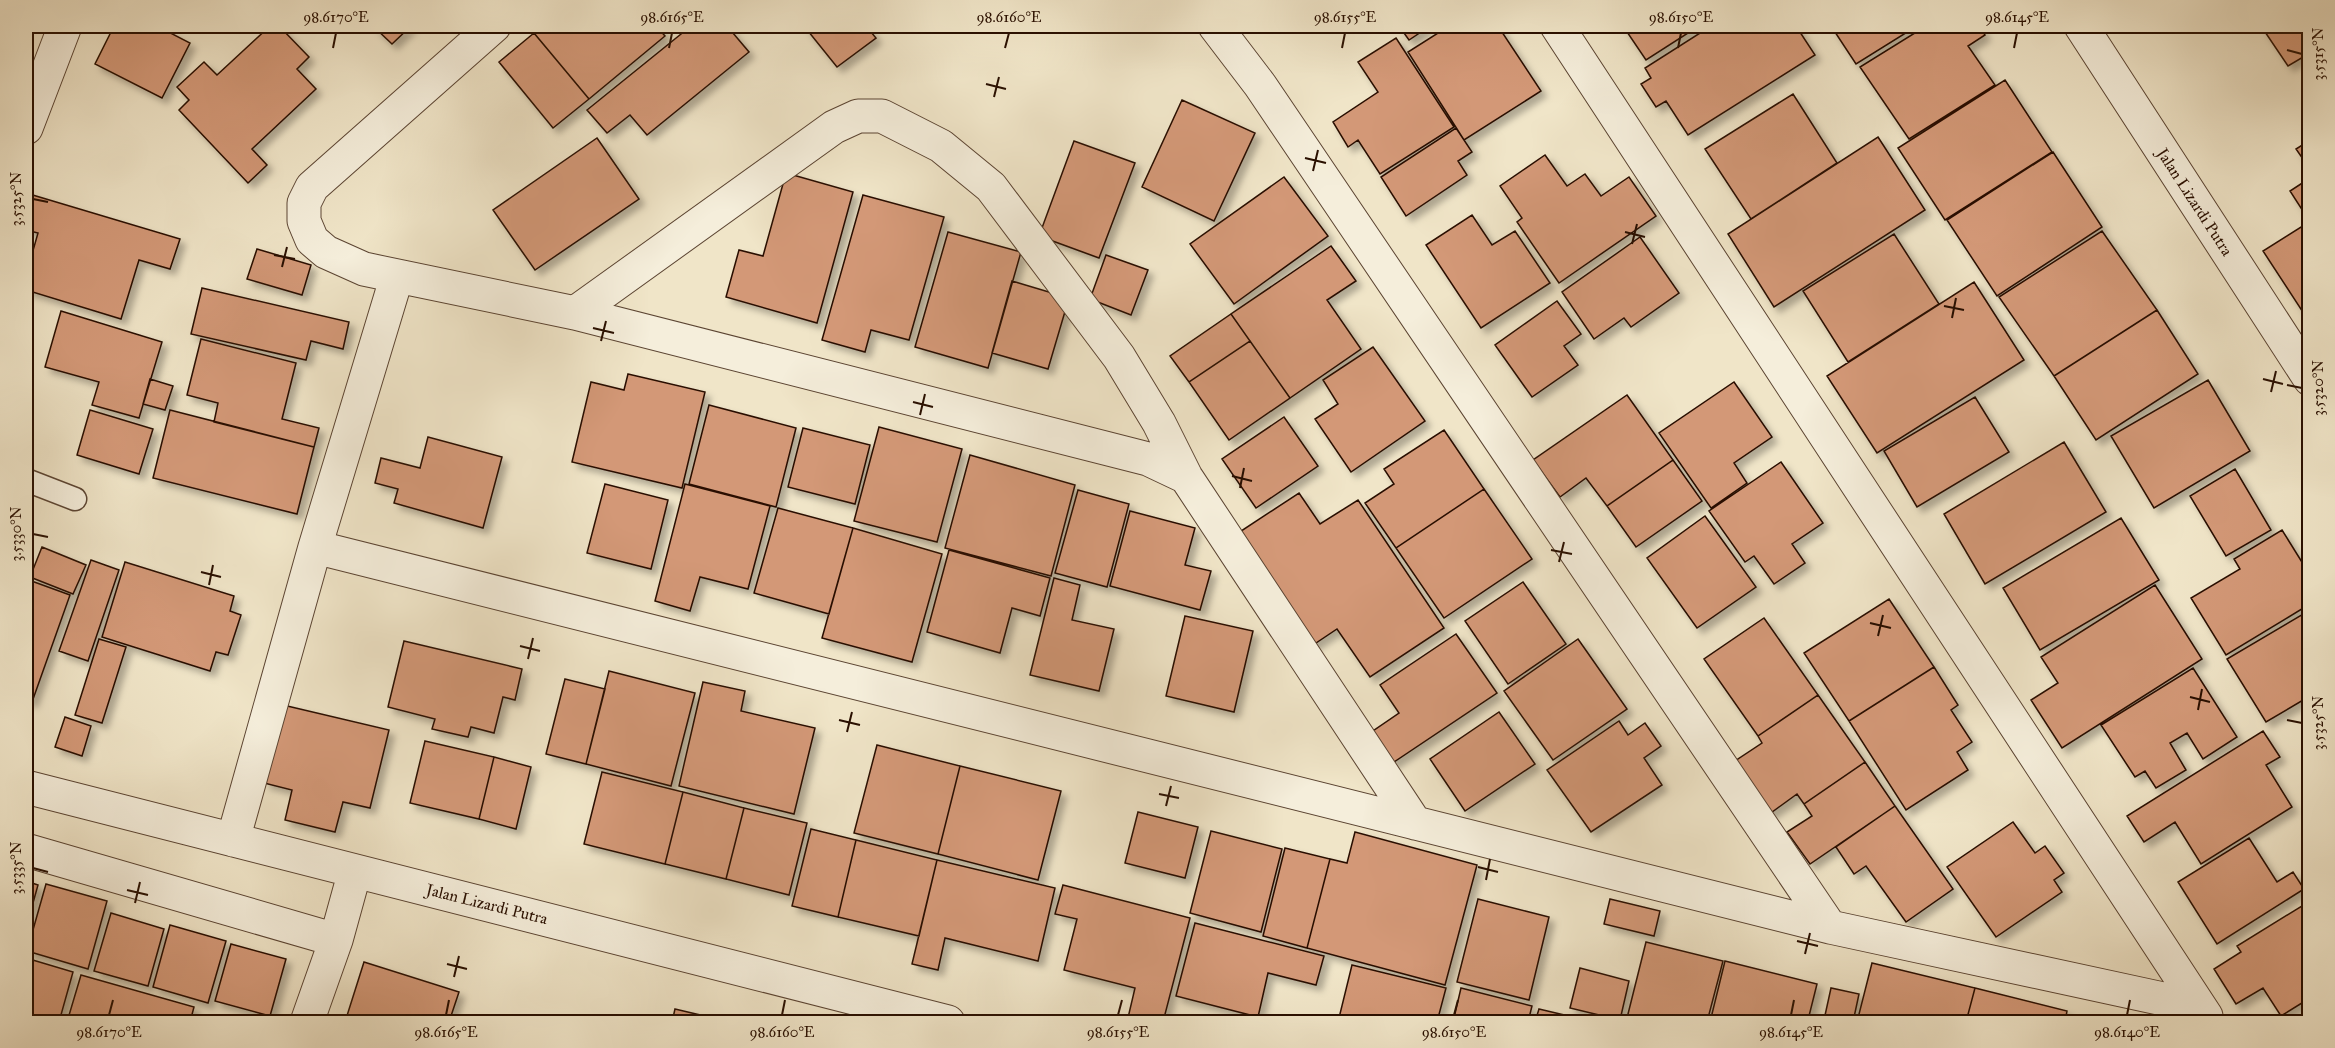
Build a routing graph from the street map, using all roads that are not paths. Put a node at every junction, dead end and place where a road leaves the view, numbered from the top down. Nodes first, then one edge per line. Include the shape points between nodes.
1 (65, 26) edge
2 (494, 26) edge
3 (1215, 26) edge
4 (1557, 26) edge
5 (2081, 26) edge
6 (26, 128) edge
7 (397, 276) junction
8 (575, 313) junction
9 (2310, 379) edge
10 (1186, 477) junction
11 (26, 480) edge
12 (75, 499) dead end
13 (315, 547) junction
14 (26, 787) edge
15 (1415, 824) junction
16 (232, 840) junction
17 (26, 850) edge
18 (355, 871) junction
19 (1830, 927) junction
20 (336, 940) junction
21 (2205, 1015) edge
22 (306, 1023) edge
23 (948, 1023) edge

1 - 6 street
2 - 7 street via 312,187 304,203 304,221 312,240 326,252 364,269
3 - 19 street via 1260,85
4 - 21 street
5 - 9 street, Jalan Lizardi Putra
7 - 8 street
7 - 13 street
8 - 10 street via 1148,459
8 - 10 street via 834,127 858,116 882,116 941,146 991,187 1119,357
10 - 15 street
11 - 12 lane
13 - 15 street
13 - 16 street
14 - 16 street, Jalan Lizardi Putra
15 - 19 street
16 - 18 street, Jalan Lizardi Putra
17 - 20 street
18 - 20 street
18 - 23 street, Jalan Lizardi Putra
19 - 21 street
20 - 22 street

